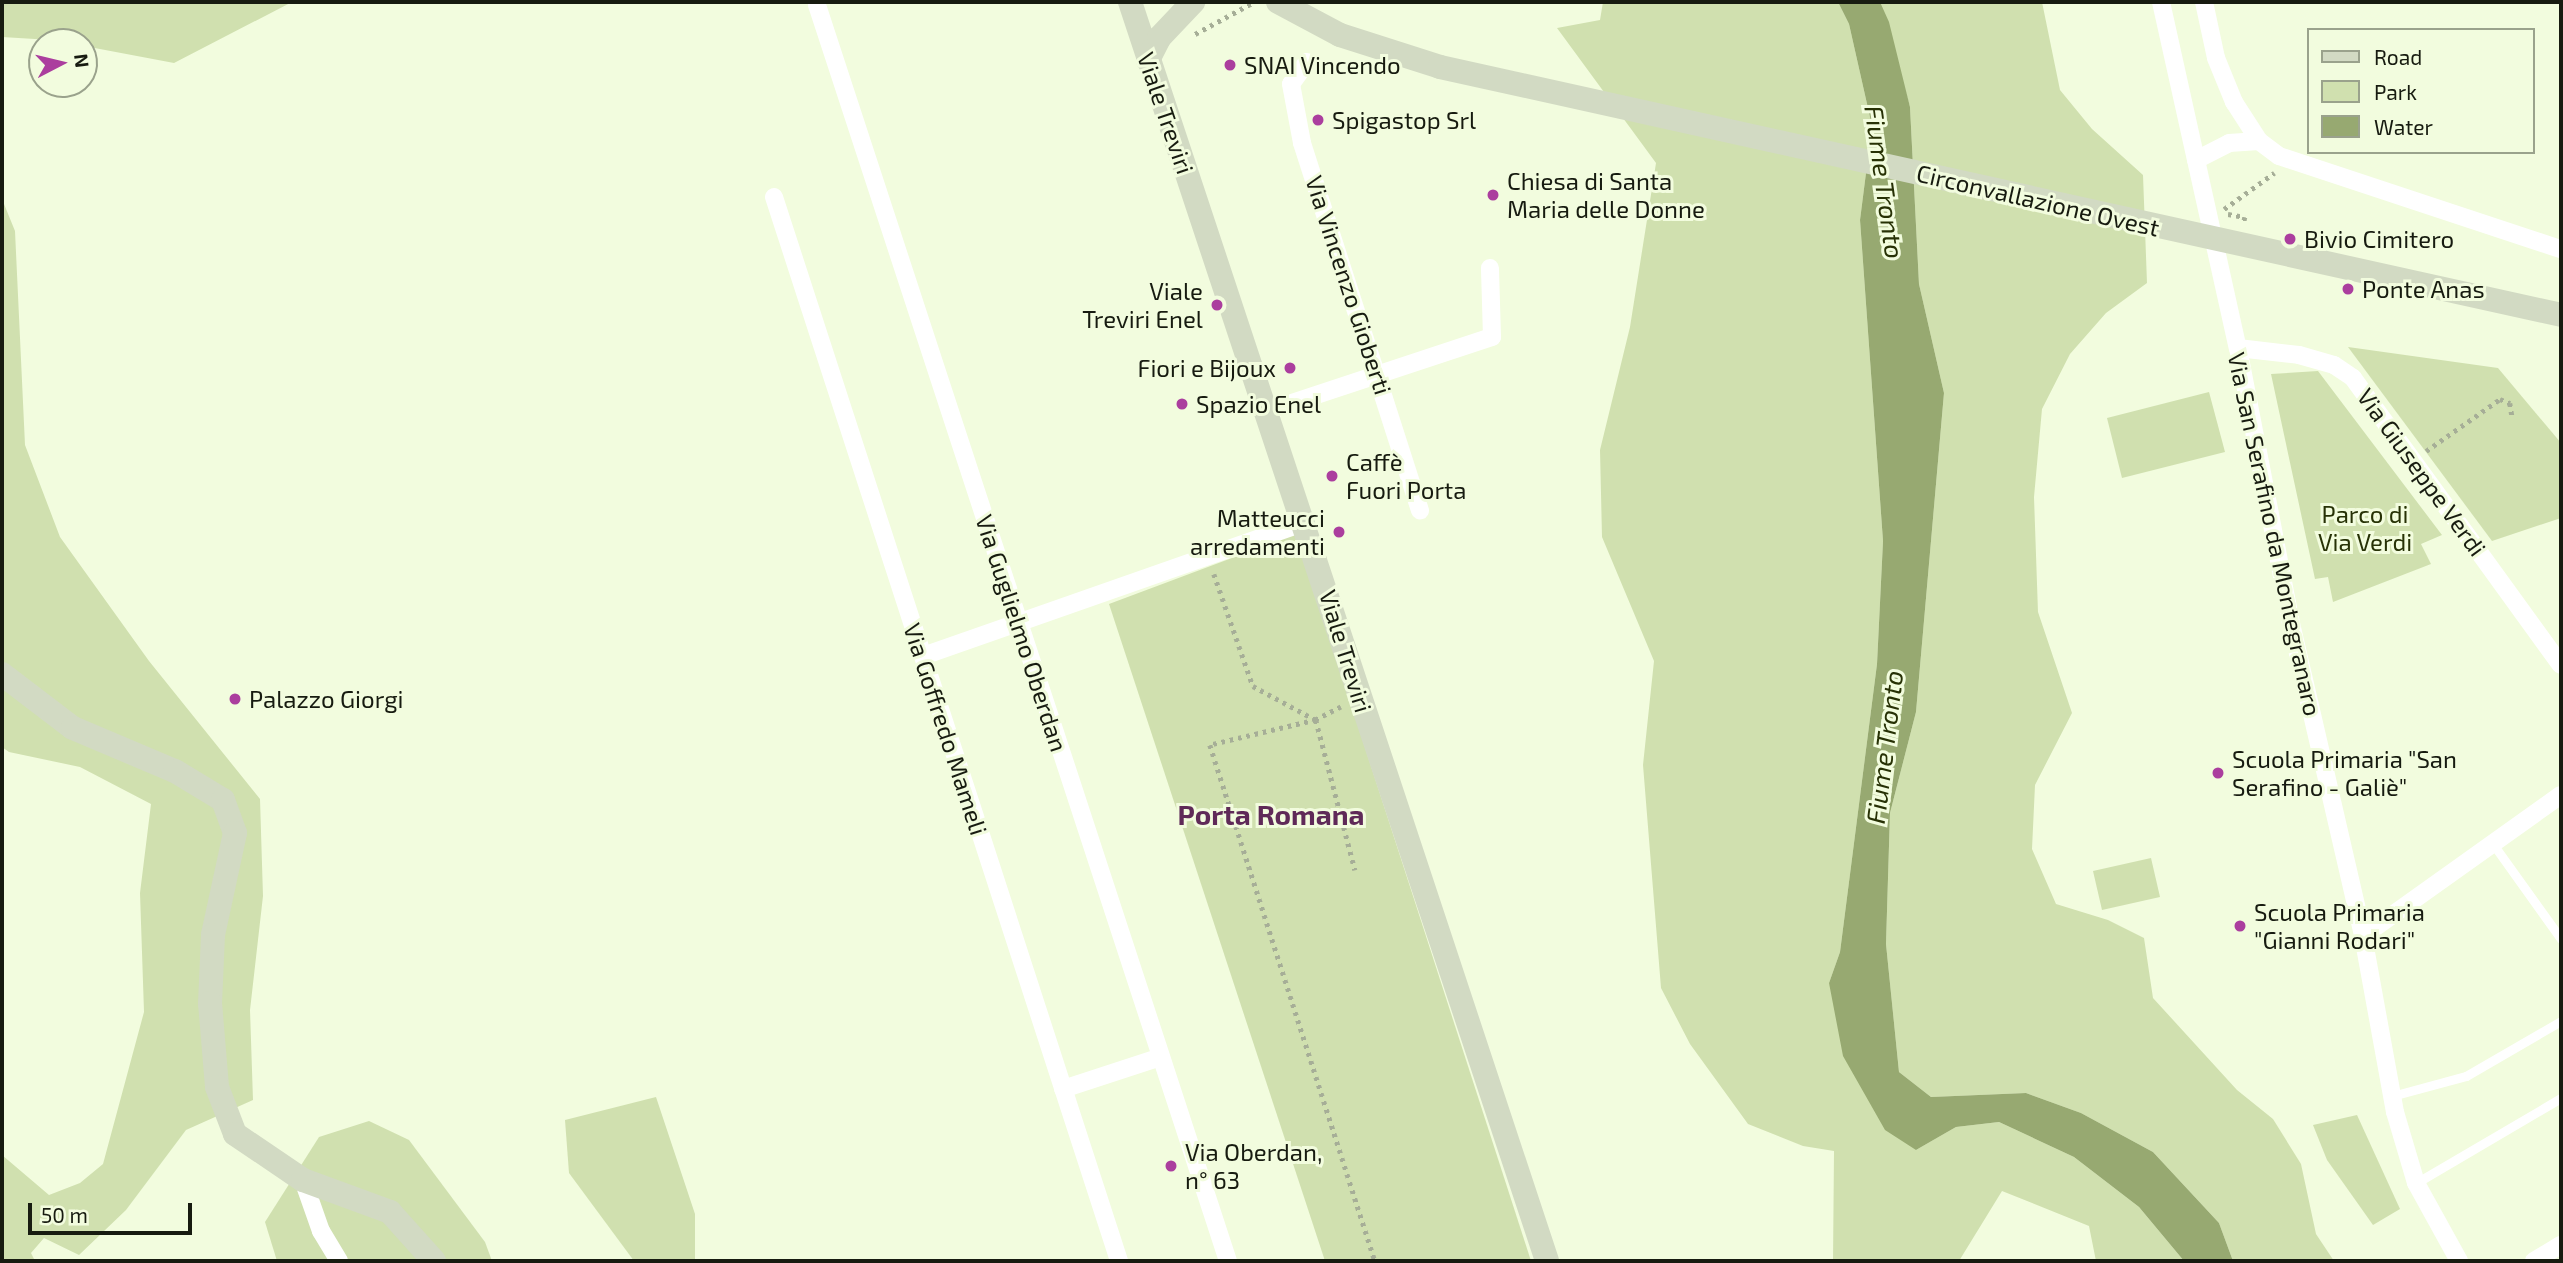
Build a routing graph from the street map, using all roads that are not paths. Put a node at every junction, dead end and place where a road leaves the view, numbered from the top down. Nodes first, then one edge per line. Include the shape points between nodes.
1 (1130, 2) edge
2 (1193, 2) edge
3 (1278, 2) edge
4 (2161, 2) edge
5 (2204, 2) edge
6 (817, 5) dead end
7 (1148, 60) junction
8 (1307, 62) dead end
9 (2259, 141) junction
10 (2196, 160) junction
11 (774, 197) dead end
12 (2561, 249) edge
13 (1490, 268) dead end
14 (2561, 314) edge
15 (2238, 348) junction
16 (1378, 374) junction
17 (1268, 411) junction
18 (1420, 511) dead end
19 (1305, 522) junction
20 (1020, 625) junction
21 (2554, 643) edge
22 (923, 656) junction
23 (2561, 665) edge
24 (2, 674) edge
25 (2561, 795) edge
26 (2493, 844) junction
27 (2363, 936) junction
28 (2561, 939) edge
29 (2561, 1021) edge
30 (1161, 1058) junction
31 (1063, 1089) junction
32 (2392, 1096) junction
33 (2561, 1098) edge
34 (303, 1180) junction
35 (2416, 1183) junction
36 (2561, 1245) edge
37 (339, 1261) edge
38 (434, 1261) edge
39 (1119, 1261) edge
40 (1228, 1261) edge
41 (1546, 1261) edge
42 (2459, 1261) edge
43 (2534, 1261) edge

1 - 7 street, Viale Treviri
2 - 7 street via 1159,38
3 - 14 street, Circonvallazione Ovest via 1340,35 1391,54 2214,241
4 - 10 street, Via San Serafino da Montegranaro
5 - 9 street via 2216,58 2234,102
6 - 20 street, Via Guglielmo Oberdan
7 - 17 street, Viale Treviri
8 - 16 street, Via Vincenzo Gioberti via 1291,84 1302,143
9 - 10 street via 2229,143
9 - 12 street via 2297,164
10 - 15 street, Via San Serafino da Montegranaro
11 - 22 street, Via Goffredo Mameli
13 - 16 street via 1492,337
15 - 21 street, Via Giuseppe Verdi via 2299,355 2334,365 2353,377
15 - 27 street, Via San Serafino da Montegranaro via 2290,619
16 - 17 street
16 - 18 street, Via Vincenzo Gioberti
17 - 19 street, Viale Treviri
19 - 20 street
19 - 41 street, Viale Treviri
20 - 22 street
20 - 30 street, Via Guglielmo Oberdan
21 - 23 street, Via Giuseppe Verdi
22 - 31 street, Via Goffredo Mameli
24 - 34 street via 73,728 175,771 223,800 235,833 213,935 211,1003 217,1087 236,1135
25 - 26 street
26 - 27 street
26 - 28 lane
27 - 32 street, Via San Serafino da Montegranaro
29 - 32 lane via 2466,1076
30 - 31 street
30 - 40 street, Via Guglielmo Oberdan
31 - 39 street, Via Goffredo Mameli
32 - 35 street, Via San Serafino da Montegranaro
33 - 35 lane
34 - 37 street via 321,1231
34 - 38 street via 390,1212
35 - 42 street, Via San Serafino da Montegranaro
36 - 43 street

